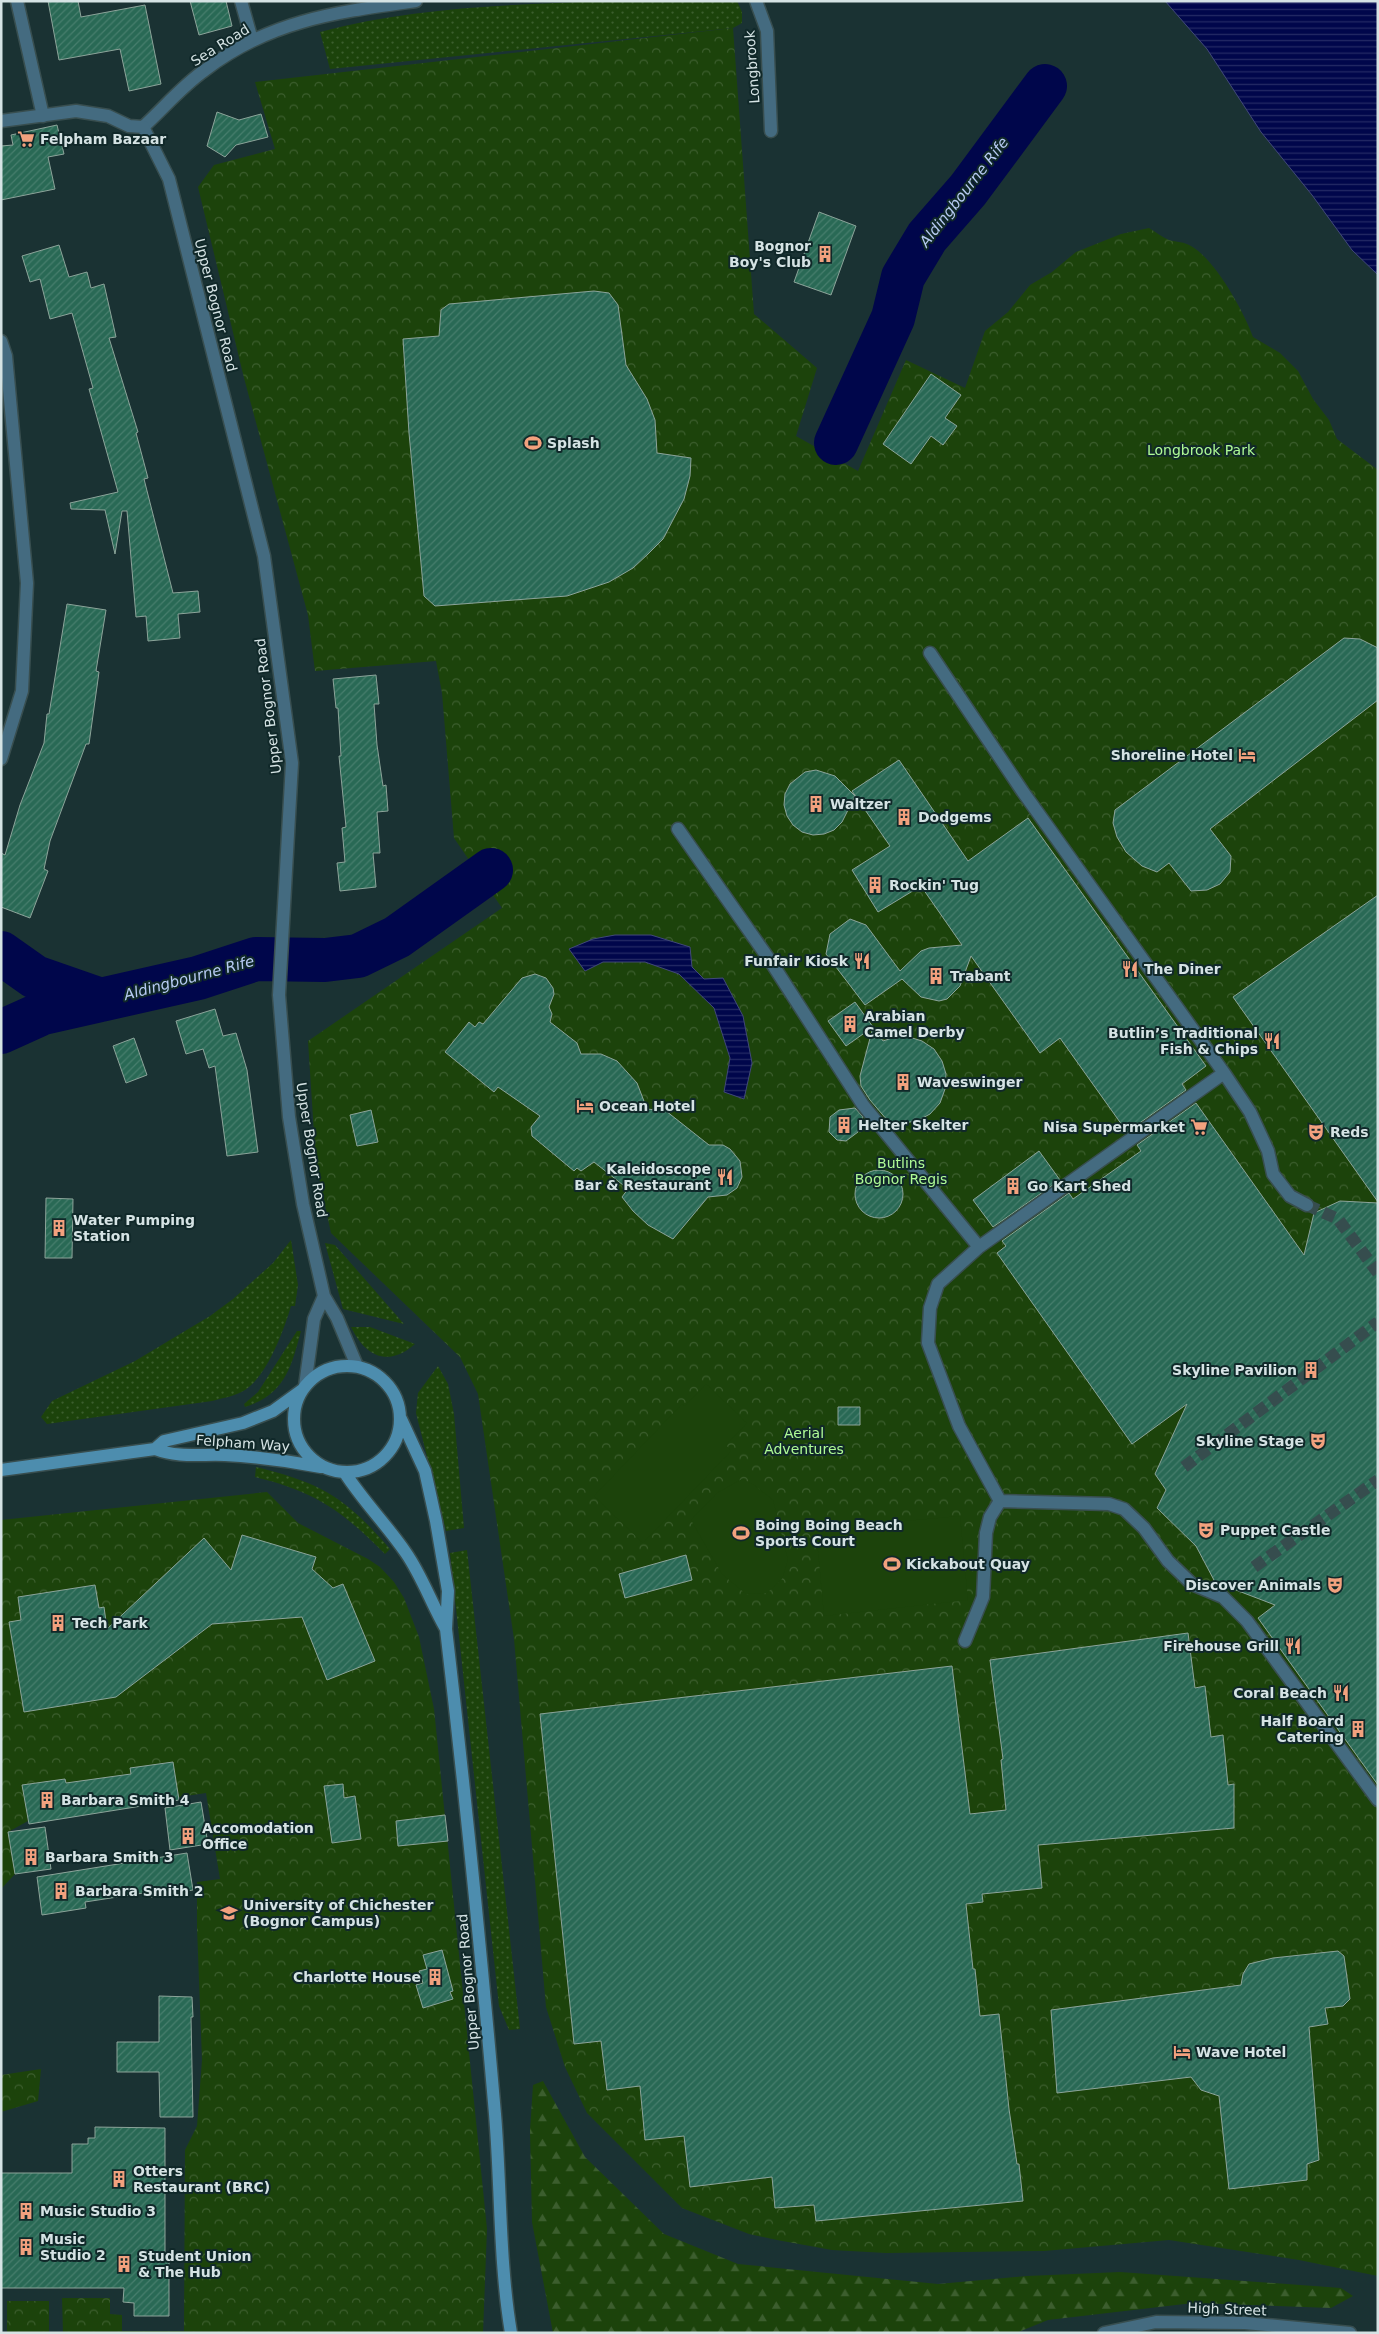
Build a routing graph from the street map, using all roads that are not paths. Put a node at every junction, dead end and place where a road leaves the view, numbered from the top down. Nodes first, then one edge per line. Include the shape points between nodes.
1 (17, 1) edge
2 (241, 1) edge
3 (416, 1) edge
4 (756, 1) edge
5 (252, 40) junction
6 (43, 116) junction
7 (1, 121) edge
8 (143, 127) junction
9 (771, 131) dead end
10 (1, 341) edge
11 (930, 653) dead end
12 (2, 757) edge
13 (678, 829) dead end
14 (1224, 1073) junction
15 (1307, 1205) tunnel mouth
16 (979, 1246) junction
17 (324, 1296) junction
18 (357, 1366) junction
19 (303, 1388) junction
20 (401, 1419) junction
21 (155, 1449) junction
22 (328, 1469) junction
23 (1, 1470) edge
24 (345, 1472) junction
25 (1000, 1502) junction
26 (446, 1629) junction
27 (965, 1641) dead end
28 (1378, 1800) edge
29 (511, 2333) edge
30 (1104, 2333) edge
31 (1350, 2333) edge

1 - 6 street
2 - 5 street
3 - 5 street, Sea Road via 340,11 300,21
4 - 9 street, Longbrook via 767,31
5 - 8 street, Sea Road via 195,77
6 - 7 street
6 - 8 street via 76,111 108,116 129,126
8 - 17 street, Upper Bognor Road via 169,179 264,556 292,763 279,995 289,1117 303,1204
10 - 12 street via 6,356 27,584 22,691
11 - 14 street via 1024,792
13 - 16 street via 771,962 863,1105
14 - 15 street via 1250,1112 1268,1150 1273,1174 1290,1196
14 - 16 street
16 - 25 street via 938,1284 930,1308 928,1343 959,1426
17 - 18 street, Upper Bognor Road
17 - 19 street via 314,1319
18 - 19 main road via 327,1370
18 - 20 main road via 385,1381 396,1398
19 - 21 main road, Felpham Way via 273,1411 243,1422 164,1441
19 - 22 main road via 294,1415 298,1438 311,1458
20 - 24 main road via 392,1448 381,1461 367,1469
20 - 26 main road, Upper Bognor Road via 424,1472 436,1521 448,1591
21 - 22 main road, Felpham Way via 170,1455 279,1459
21 - 23 main road, Felpham Way
22 - 24 main road
24 - 26 main road, Upper Bognor Road via 356,1491 408,1555
25 - 27 street via 990,1518 986,1533 983,1597
25 - 28 street via 1109,1504 1124,1509 1144,1528 1168,1562 1192,1584 1223,1597 1246,1621
26 - 29 main road, Upper Bognor Road via 485,1996 499,2162 504,2291
30 - 31 street, High Street via 1156,2322 1245,2323

